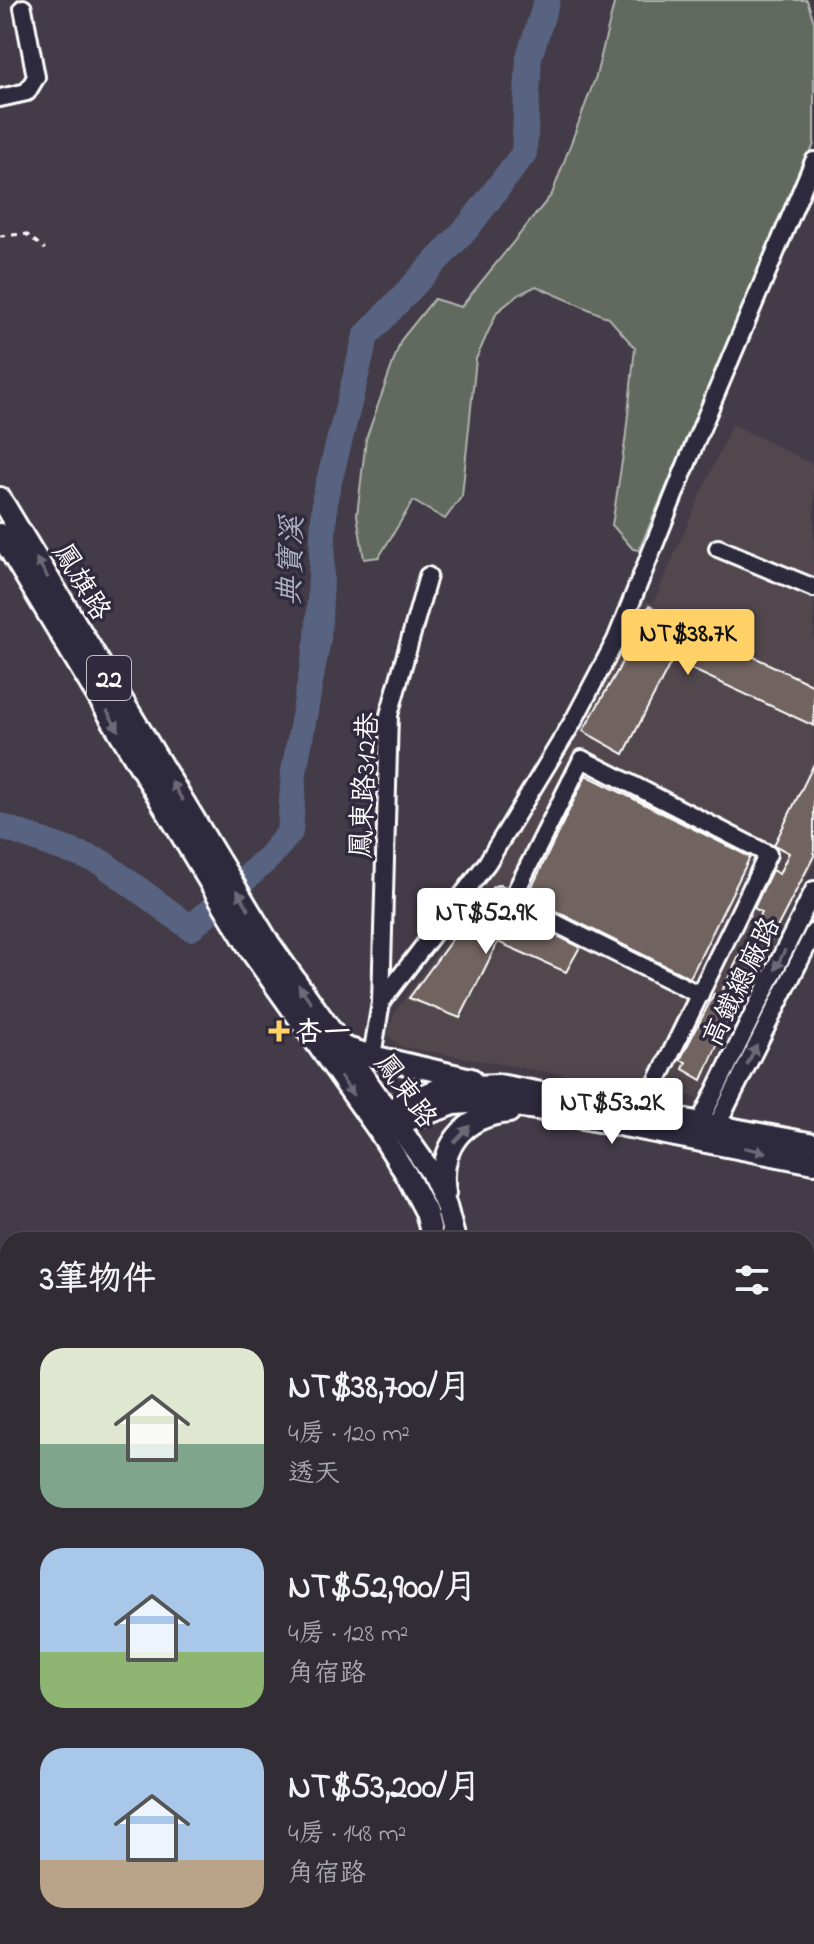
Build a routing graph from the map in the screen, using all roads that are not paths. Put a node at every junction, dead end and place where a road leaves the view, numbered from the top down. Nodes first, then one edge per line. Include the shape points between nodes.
1 (23, 8) dead end
2 (0, 98) edge
3 (814, 161) edge
4 (0, 498) edge
5 (0, 534) edge
6 (718, 548) dead end
7 (428, 576) dead end
8 (814, 588) edge
9 (187, 826) junction
10 (814, 890) edge
11 (814, 932) edge
12 (261, 948) junction
13 (700, 995) junction
14 (381, 1002) junction
15 (340, 1046) junction
16 (372, 1056) junction
17 (499, 1085) junction
18 (537, 1109) junction
19 (384, 1120) junction
20 (646, 1121) junction
21 (707, 1132) junction
22 (814, 1144) edge
23 (814, 1163) edge
24 (446, 1206) junction
25 (431, 1232) edge
26 (453, 1232) edge

1 - 2 street via 36,77 27,92
3 - 14 street via 616,640 487,863
9 -> 4 main road, 鳳旗路 / 22
5 -> 9 main road, 鳳旗路 / 22
6 - 8 street
7 - 14 street, 鳳東路312巷 via 389,715
9 - 12 main road, 鳳旗路 / 22
10 -> 21 street, 高鐵總廠路
21 -> 11 street, 高鐵總廠路
15 -> 12 main road, 鳳東路 / 22
12 -> 19 main road, 鳳東路 / 22
13 - 13 street via 505,898 582,759 768,854
13 - 20 street via 653,1090
14 - 16 street, 鳳東路312巷
15 - 16 main road
15 - 19 main road, 鳳東路 / 22
16 - 17 main road
17 - 19 main road via 444,1087
17 - 20 main road
18 - 19 main road via 469,1102
18 - 20 main road
24 -> 18 main road via 445,1163 457,1137 490,1113
19 - 24 main road, 鳳東路 / 22 via 431,1172
19 - 25 main road, 鳳東路 / 22
20 - 21 main road
21 - 22 main road
21 -> 23 main road
24 - 26 main road, 鳳東路 / 22

